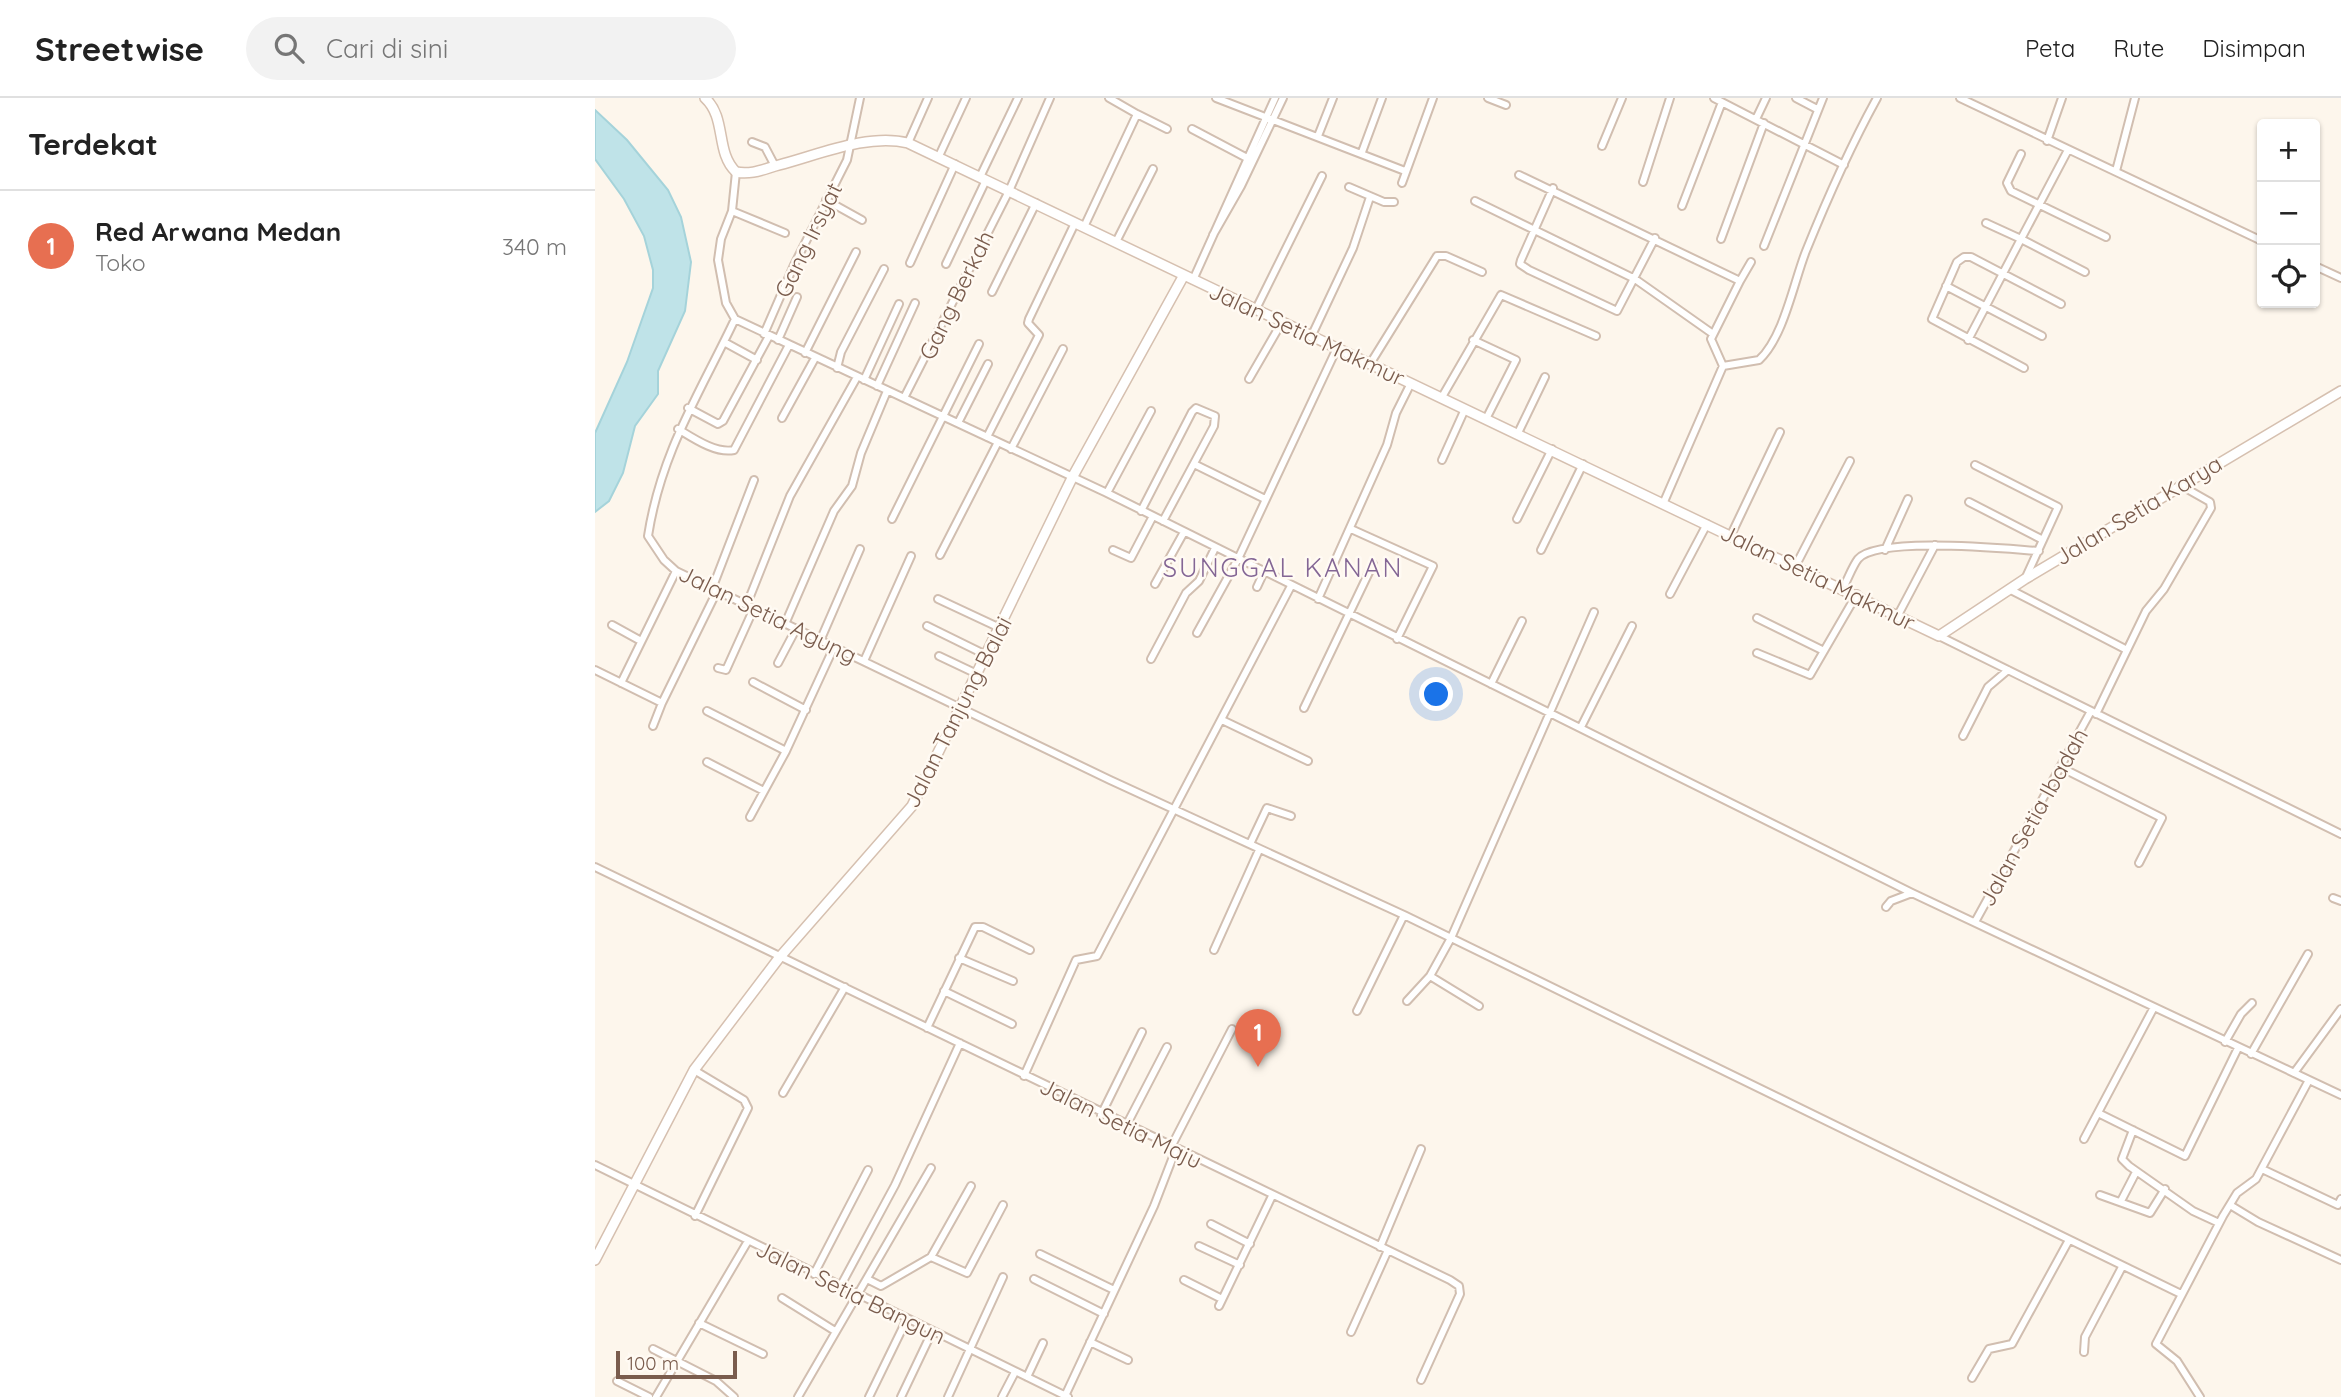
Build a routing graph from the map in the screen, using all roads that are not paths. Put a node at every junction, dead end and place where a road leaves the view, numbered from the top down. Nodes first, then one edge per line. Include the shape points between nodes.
1 (705, 98) edge
2 (860, 98) edge
3 (928, 98) edge
4 (966, 98) edge
5 (1018, 98) edge
6 (1050, 98) edge
7 (1109, 98) edge
8 (1216, 98) edge
9 (1275, 98) edge
10 (1283, 98) edge
11 (1333, 98) edge
12 (1382, 98) edge
13 (1433, 98) edge
14 (1487, 98) edge
15 (1622, 98) edge
16 (1670, 98) edge
17 (1714, 98) edge
18 (1766, 98) edge
19 (1796, 98) edge
20 (1823, 98) edge
21 (1877, 98) edge
22 (1959, 98) edge
23 (2062, 98) edge
24 (2135, 98) edge
25 (1722, 102) junction
26 (1506, 105) dead end
27 (1817, 109) junction
28 (1137, 114) junction
29 (1271, 119) junction
30 (1756, 119) junction
31 (1764, 123) junction
32 (1167, 128) dead end
33 (1192, 129) dead end
34 (1318, 136) junction
35 (2047, 141) junction
36 (753, 142) dead end
37 (908, 143) junction
38 (1804, 144) junction
39 (1602, 146) dead end
40 (850, 147) junction
41 (2068, 150) junction
42 (1362, 152) junction
43 (2021, 154) dead end
44 (939, 156) junction
45 (1247, 158) junction
46 (955, 164) junction
47 (1844, 164) junction
48 (775, 166) junction
49 (1153, 169) dead end
50 (1405, 171) junction
51 (2116, 171) junction
52 (736, 172) junction
53 (1519, 174) dead end
54 (1322, 176) dead end
55 (983, 178) junction
56 (1643, 182) dead end
57 (1402, 183) dead end
58 (1238, 185) junction
59 (1349, 187) dead end
60 (1553, 188) junction
61 (1009, 191) junction
62 (1370, 197) junction
63 (827, 200) junction
64 (1475, 201) dead end
65 (1394, 202) dead end
66 (1036, 204) junction
67 (2038, 204) junction
68 (1682, 206) dead end
69 (732, 211) junction
70 (862, 220) dead end
71 (1986, 223) dead end
72 (1079, 225) junction
73 (1535, 229) junction
74 (785, 233) dead end
75 (2106, 237) dead end
76 (1655, 238) junction
77 (1721, 239) dead end
78 (2021, 239) junction
79 (2257, 239) edge
80 (1116, 243) junction
81 (1764, 246) dead end
82 (856, 252) dead end
83 (1751, 262) dead end
84 (910, 263) dead end
85 (946, 264) dead end
86 (2320, 268) edge
87 (884, 269) dead end
88 (1482, 272) dead end
89 (2085, 272) dead end
90 (2002, 274) junction
91 (1188, 277) junction
92 (2341, 278) edge
93 (1635, 279) junction
94 (1740, 281) junction
95 (1946, 286) junction
96 (992, 292) dead end
97 (797, 297) dead end
98 (915, 303) dead end
99 (899, 304) dead end
100 (2061, 304) dead end
101 (1986, 306) junction
102 (1256, 309) junction
103 (736, 319) junction
104 (1282, 322) junction
105 (1713, 334) junction
106 (767, 335) junction
107 (1312, 335) junction
108 (1596, 336) dead end
109 (2042, 336) dead end
110 (778, 340) junction
111 (1473, 340) junction
112 (1968, 340) junction
113 (724, 342) junction
114 (979, 344) dead end
115 (789, 345) junction
116 (1337, 348) junction
117 (1063, 349) dead end
118 (805, 353) junction
119 (815, 358) junction
120 (757, 360) junction
121 (988, 364) dead end
122 (1370, 364) junction
123 (1723, 366) junction
124 (837, 368) junction
125 (2024, 368) dead end
126 (1545, 377) dead end
127 (861, 379) junction
128 (1249, 379) dead end
129 (1411, 383) junction
130 (877, 386) junction
131 (887, 391) junction
132 (2341, 391) edge
133 (1442, 397) junction
134 (904, 398) junction
135 (688, 408) junction
136 (1465, 409) junction
137 (1151, 411) dead end
138 (944, 417) junction
139 (782, 418) dead end
140 (1486, 419) junction
141 (958, 424) junction
142 (678, 429) junction
143 (1780, 432) dead end
144 (1518, 433) junction
145 (987, 437) junction
146 (998, 442) junction
147 (1011, 449) junction
148 (1552, 449) junction
149 (1442, 460) dead end
150 (1850, 461) dead end
151 (1194, 464) junction
152 (1583, 464) junction
153 (1975, 465) dead end
154 (1073, 476) junction
155 (754, 480) dead end
156 (2181, 485) junction
157 (1107, 493) junction
158 (1265, 499) junction
159 (1908, 499) dead end
160 (1969, 502) dead end
161 (1663, 503) junction
162 (1141, 510) junction
163 (1153, 516) junction
164 (892, 519) dead end
165 (1517, 519) dead end
166 (1163, 521) junction
167 (1707, 524) junction
168 (1351, 528) junction
169 (1184, 532) junction
170 (1731, 535) junction
171 (2043, 540) junction
172 (1935, 545) junction
173 (1215, 548) junction
174 (860, 549) dead end
175 (1113, 550) dead end
176 (1541, 550) dead end
177 (1885, 550) junction
178 (2039, 551) junction
179 (940, 555) dead end
180 (912, 556) dead end
181 (1237, 559) junction
182 (1373, 564) dead end
183 (1796, 565) junction
184 (676, 572) junction
185 (1265, 572) junction
186 (2025, 579) junction
187 (1155, 584) dead end
188 (1291, 586) junction
189 (1257, 587) dead end
190 (1843, 588) junction
191 (2009, 589) junction
192 (715, 590) junction
193 (1669, 594) dead end
194 (1857, 594) junction
195 (938, 599) dead end
196 (1318, 599) junction
197 (751, 606) junction
198 (1594, 612) dead end
199 (1349, 614) junction
200 (1898, 615) junction
201 (1757, 618) dead end
202 (1521, 621) dead end
203 (785, 624) junction
204 (612, 625) dead end
205 (1632, 625) dead end
206 (927, 626) dead end
207 (1000, 628) junction
208 (796, 629) junction
209 (1197, 633) dead end
210 (1939, 636) junction
211 (1397, 639) junction
212 (820, 640) junction
213 (641, 641) junction
214 (834, 647) junction
215 (2127, 650) junction
216 (1824, 651) junction
217 (1757, 653) dead end
218 (939, 656) dead end
219 (986, 656) junction
220 (1151, 659) dead end
221 (864, 661) junction
222 (778, 663) dead end
223 (718, 668) dead end
224 (595, 670) edge
225 (2008, 670) junction
226 (977, 674) junction
227 (753, 682) dead end
228 (621, 684) junction
229 (1491, 684) junction
230 (662, 703) junction
231 (960, 707) junction
232 (1304, 708) dead end
233 (806, 710) junction
234 (707, 711) dead end
235 (1549, 713) junction
236 (2094, 713) junction
237 (1222, 720) junction
238 (653, 726) dead end
239 (1581, 727) junction
240 (1963, 736) dead end
241 (786, 751) junction
242 (1308, 761) dead end
243 (707, 762) dead end
244 (2060, 767) junction
245 (764, 791) junction
246 (1174, 809) junction
247 (1291, 816) dead end
248 (750, 817) dead end
249 (2341, 834) edge
250 (1250, 844) junction
251 (1259, 850) junction
252 (2139, 863) dead end
253 (596, 869) edge
254 (1912, 893) junction
255 (2333, 898) dead end
256 (2341, 901) edge
257 (1886, 907) dead end
258 (1404, 915) junction
259 (1975, 922) junction
260 (1451, 938) junction
261 (1030, 950) dead end
262 (1214, 950) dead end
263 (2308, 954) dead end
264 (779, 958) junction
265 (959, 958) junction
266 (1430, 976) junction
267 (1013, 981) dead end
268 (845, 987) junction
269 (944, 991) junction
270 (1408, 1001) dead end
271 (2252, 1003) dead end
272 (1479, 1006) dead end
273 (2153, 1009) junction
274 (2341, 1009) edge
275 (1357, 1011) dead end
276 (1012, 1024) dead end
277 (927, 1028) junction
278 (1231, 1029) dead end
279 (1142, 1032) dead end
280 (2225, 1042) junction
281 (960, 1043) junction
282 (1167, 1047) dead end
283 (2238, 1048) junction
284 (2251, 1054) junction
285 (694, 1070) junction
286 (2294, 1073) junction
287 (1024, 1076) junction
288 (2309, 1080) junction
289 (783, 1093) dead end
290 (2341, 1095) edge
291 (2098, 1113) junction
292 (1101, 1115) junction
293 (1126, 1126) junction
294 (2133, 1130) junction
295 (2084, 1139) dead end
296 (1173, 1148) junction
297 (1421, 1149) dead end
298 (595, 1165) edge
299 (931, 1167) dead end
300 (2262, 1168) junction
301 (868, 1170) dead end
302 (2136, 1172) junction
303 (634, 1184) junction
304 (971, 1186) dead end
305 (2165, 1189) junction
306 (2100, 1195) dead end
307 (1272, 1196) junction
308 (2341, 1199) edge
309 (2121, 1201) junction
310 (1003, 1205) dead end
311 (2229, 1205) junction
312 (695, 1216) junction
313 (2219, 1223) junction
314 (1211, 1224) dead end
315 (2069, 1240) junction
316 (748, 1241) junction
317 (1250, 1244) junction
318 (1199, 1246) dead end
319 (1380, 1247) junction
320 (1388, 1251) junction
321 (1040, 1254) dead end
322 (932, 1257) junction
323 (595, 1259) edge
324 (2341, 1260) edge
325 (1240, 1265) junction
326 (2122, 1267) junction
327 (814, 1274) junction
328 (1003, 1277) dead end
329 (867, 1279) junction
330 (1034, 1279) dead end
331 (1184, 1280) dead end
332 (840, 1287) junction
333 (1114, 1290) junction
334 (2181, 1294) junction
335 (857, 1296) junction
336 (782, 1298) dead end
337 (1104, 1314) junction
338 (907, 1319) junction
339 (699, 1323) junction
340 (835, 1331) junction
341 (932, 1332) junction
342 (1351, 1332) dead end
343 (1090, 1342) junction
344 (1043, 1343) dead end
345 (653, 1349) dead end
346 (970, 1350) junction
347 (2084, 1352) dead end
348 (763, 1353) dead end
349 (1128, 1360) dead end
350 (678, 1362) junction
351 (1015, 1372) junction
352 (1027, 1377) junction
353 (1972, 1378) dead end
354 (1421, 1380) dead end
355 (618, 1381) dead end
356 (1047, 1387) junction
357 (1067, 1396) edge
358 (649, 1397) edge
359 (656, 1397) edge
360 (734, 1397) edge
361 (798, 1397) edge
362 (869, 1397) edge
363 (901, 1397) edge
364 (948, 1397) edge
365 (1002, 1397) edge
366 (1043, 1397) edge
367 (2200, 1397) edge

1 - 52 main road via 716,112 725,156
2 - 40 street, Gang Irsyat
3 - 37 street
4 - 44 street
5 - 55 street
6 - 61 street, Gang Berkah
7 - 28 street
8 - 29 street
9 - 29 street
10 - 29 street
11 - 34 street
12 - 42 street
13 - 50 street
14 - 26 street
15 - 39 street
16 - 56 street
17 - 25 street
18 - 30 street
19 - 27 street
20 - 27 street
21 - 47 street
22 - 35 street
23 - 35 street
24 - 51 street
25 - 30 street
25 - 68 street
27 - 38 street
28 - 32 street
28 - 72 street
29 - 34 street
29 - 45 street
29 - 58 street
30 - 31 street
31 - 38 street
31 - 77 street
33 - 45 street
34 - 42 street
35 - 41 street
36 - 48 street via 765,147
37 - 40 main road, Jalan Setia Makmur via 893,140
37 - 44 main road, Jalan Setia Makmur
38 - 47 street
38 - 81 street
40 - 48 main road, Jalan Setia Makmur
40 - 63 street, Gang Irsyat
41 - 51 street
41 - 67 street
42 - 50 street
43 - 67 street via 2007,187
44 - 46 main road, Jalan Setia Makmur
45 - 58 street
46 - 55 main road, Jalan Setia Makmur
46 - 84 street
47 - 123 street via 1769,347 1759,360
48 - 52 main road, Jalan Setia Makmur
49 - 80 street
50 - 57 street
51 - 79 street
52 - 69 street
53 - 60 street
54 - 102 street
55 - 61 main road, Jalan Setia Makmur
55 - 85 street
58 - 91 street
59 - 62 street
60 - 73 street
60 - 76 street
61 - 66 main road, Jalan Setia Makmur
61 - 134 street, Gang Berkah
62 - 65 street
62 - 107 street via 1353,248
63 - 70 street
63 - 106 street, Gang Irsyat
64 - 73 street
66 - 72 main road, Jalan Setia Makmur
66 - 96 street
67 - 75 street
67 - 78 street
69 - 74 street
69 - 103 street via 718,260 726,303
71 - 78 street
72 - 80 main road, Jalan Setia Makmur
72 - 145 street via 1029,318 1039,335
73 - 93 street
73 - 93 street via 1520,264 1529,270 1612,311 1620,307
76 - 93 street
76 - 94 street
78 - 89 street
78 - 90 street
80 - 91 main road, Jalan Setia Makmur
82 - 118 street
83 - 94 street
86 - 92 street
87 - 124 street via 844,345
88 - 122 street via 1439,256
90 - 95 street via 1964,257
90 - 100 street
90 - 101 street
91 - 102 main road, Jalan Setia Makmur
91 - 154 main road, Jalan Tanjung Balai
93 - 105 street
94 - 105 street
95 - 101 street
95 - 112 street via 1933,319
97 - 110 street
98 - 130 street
99 - 127 street
101 - 109 street
101 - 112 street
102 - 104 main road, Jalan Setia Makmur
103 - 106 street
103 - 113 street, Jalan Setia Agung
104 - 107 main road, Jalan Setia Makmur
104 - 128 street
105 - 123 street via 1713,346
106 - 110 street
106 - 120 street, Gang Irsyat
107 - 116 main road, Jalan Setia Makmur
108 - 111 street via 1500,295
110 - 115 street
111 - 133 street
111 - 140 street via 1516,360
112 - 125 street
113 - 120 street
113 - 135 street, Jalan Setia Agung
114 - 138 street
115 - 118 street
115 - 142 street via 734,450 715,447
116 - 122 main road, Jalan Setia Makmur
116 - 158 street
117 - 147 street
118 - 119 street
119 - 124 street
119 - 139 street
120 - 135 street, Gang Irsyat via 723,421 718,424
121 - 141 street
122 - 129 main road, Jalan Setia Makmur
123 - 161 street
124 - 127 street
126 - 144 street
127 - 130 street
127 - 197 street via 790,496
129 - 133 main road, Jalan Setia Makmur
129 - 168 street
130 - 131 street
131 - 134 street
131 - 203 street via 852,486 834,511
132 - 156 main road, Jalan Setia Karya
133 - 136 main road, Jalan Setia Makmur
134 - 138 street
135 - 142 street, Jalan Setia Agung
136 - 140 main road, Jalan Setia Makmur
136 - 149 street
137 - 157 street
138 - 141 street
138 - 164 street
140 - 144 main road, Jalan Setia Makmur
141 - 145 street
142 - 184 street, Jalan Setia Agung via 648,536
143 - 170 street
144 - 148 main road, Jalan Setia Makmur
145 - 146 street
146 - 147 street
146 - 179 street
147 - 154 street
148 - 152 main road, Jalan Setia Makmur
148 - 165 street
150 - 183 street
151 - 158 street
151 - 162 street via 1215,421 1209,412 1196,408
151 - 166 street
152 - 161 main road, Jalan Setia Makmur
152 - 176 street
153 - 171 street via 2055,503 2058,510
154 - 157 street
154 - 207 main road, Jalan Tanjung Balai
155 - 192 street
156 - 186 main road, Jalan Setia Karya
156 - 215 street, Jalan Setia Ibadah via 2210,502 2211,508 2164,589 2154,597
157 - 162 street
158 - 181 street
159 - 177 street
160 - 171 street
161 - 167 main road, Jalan Setia Makmur
162 - 163 street
163 - 166 street
163 - 175 street via 1131,558
166 - 169 street
167 - 170 main road, Jalan Setia Makmur
167 - 193 street
168 - 196 street
168 - 211 street via 1433,566
169 - 173 street
169 - 187 street
170 - 183 main road, Jalan Setia Makmur
171 - 178 street
172 - 177 street
172 - 178 street
172 - 200 street
173 - 181 street
173 - 220 street
174 - 212 street
177 - 190 street via 1858,559
178 - 186 street
180 - 221 street
181 - 185 street
181 - 209 street
182 - 199 street
183 - 190 main road, Jalan Setia Makmur
184 - 192 street, Jalan Setia Agung
184 - 213 street
185 - 188 street
185 - 189 street
186 - 191 main road, Jalan Setia Karya
188 - 196 street
188 - 237 street
190 - 194 main road, Jalan Setia Makmur
191 - 210 main road, Jalan Setia Karya
191 - 215 street
192 - 197 street, Jalan Setia Agung
192 - 230 street
194 - 200 main road, Jalan Setia Makmur
194 - 216 street
195 - 207 street
196 - 199 street
197 - 203 street, Jalan Setia Agung
197 - 223 street via 726,670
198 - 235 street
199 - 211 street
199 - 232 street
200 - 210 main road, Jalan Setia Makmur
201 - 216 street
202 - 229 street
203 - 208 street, Jalan Setia Agung
204 - 213 street
205 - 239 street
206 - 219 street
207 - 219 main road, Jalan Tanjung Balai
208 - 212 street, Jalan Setia Agung
208 - 222 street
210 - 225 street
211 - 229 street
212 - 214 street, Jalan Setia Agung
213 - 228 street
214 - 221 street, Jalan Setia Agung
214 - 233 street
215 - 236 street, Jalan Setia Ibadah
216 - 217 street via 1808,676
218 - 226 street
219 - 226 main road, Jalan Tanjung Balai
221 - 231 street, Jalan Setia Agung
224 - 228 street
225 - 236 street
225 - 240 street via 1989,687
226 - 231 main road, Jalan Tanjung Balai
227 - 233 street
228 - 230 street
229 - 235 street
230 - 238 street
231 - 246 street, Jalan Setia Agung
231 - 264 main road, Jalan Tanjung Balai via 912,806
233 - 241 street
234 - 241 street
235 - 239 street
235 - 260 street
236 - 244 street, Jalan Setia Ibadah
236 - 249 street
237 - 242 street
237 - 246 street
239 - 254 street
241 - 245 street
243 - 245 street
244 - 252 street via 2162,818
244 - 259 street, Jalan Setia Ibadah
245 - 248 street
246 - 250 street, Jalan Setia Agung
246 - 287 street via 1097,956 1076,960
247 - 250 street via 1267,807
250 - 251 street, Jalan Setia Agung
251 - 258 street, Jalan Setia Agung
251 - 262 street
253 - 264 street, Jalan Setia Maju
254 - 257 street
254 - 259 street
255 - 256 street
258 - 260 street, Jalan Setia Agung
258 - 275 street
259 - 273 street
260 - 266 street
260 - 315 street, Jalan Setia Agung
261 - 265 street via 978,926
263 - 284 street
264 - 268 street, Jalan Setia Maju
264 - 285 main road, Jalan Tanjung Balai
265 - 267 street
265 - 269 street
266 - 270 street
266 - 272 street
268 - 277 street, Jalan Setia Maju
268 - 289 street
269 - 276 street
269 - 277 street
271 - 280 street
273 - 280 street
273 - 291 street
274 - 286 street
277 - 281 street, Jalan Setia Maju
278 - 296 street
279 - 292 street
280 - 283 street
281 - 287 street, Jalan Setia Maju
281 - 332 street via 895,1185
282 - 293 street
283 - 284 street
283 - 294 street via 2188,1155
284 - 286 street
285 - 303 main road, Jalan Tanjung Balai
285 - 312 street via 744,1100 748,1108
286 - 288 street
287 - 292 street, Jalan Setia Maju
288 - 290 street
288 - 300 street
291 - 294 street
291 - 295 street
292 - 293 street, Jalan Setia Maju
293 - 296 street, Jalan Setia Maju
294 - 302 street via 2122,1158
296 - 307 street, Jalan Setia Maju
296 - 333 street via 1154,1206
297 - 319 street
298 - 303 street, Jalan Setia Bangun
299 - 329 street
300 - 308 street via 2338,1205
300 - 311 street
301 - 327 street
302 - 305 street
302 - 309 street
303 - 312 street, Jalan Setia Bangun
303 - 323 main road, Jalan Tanjung Balai
304 - 322 street
305 - 309 street via 2150,1213
305 - 313 street via 2193,1211
306 - 309 street
307 - 317 street
307 - 319 street, Jalan Setia Maju
310 - 322 street via 967,1273
311 - 313 street
311 - 324 street
312 - 316 street, Jalan Setia Bangun
313 - 334 street
314 - 317 street
315 - 326 street, Jalan Setia Agung
315 - 353 street via 2012,1344 1990,1349
316 - 327 street, Jalan Setia Bangun
316 - 339 street
317 - 325 street
318 - 325 street
319 - 320 street, Jalan Setia Maju
320 - 342 street
320 - 354 street, Jalan Setia Maju via 1450,1280 1460,1290
321 - 333 street
322 - 329 street via 881,1286
325 - 331 street via 1221,1303
326 - 334 street, Jalan Setia Agung
326 - 347 street via 2085,1337
327 - 332 street, Jalan Setia Bangun
328 - 346 street
329 - 335 street
330 - 337 street
332 - 335 street, Jalan Setia Bangun
333 - 337 street
334 - 367 street via 2155,1346 2177,1361
335 - 338 street, Jalan Setia Bangun
335 - 340 street
336 - 340 street
337 - 343 street
338 - 341 street, Jalan Setia Bangun
338 - 362 street
339 - 348 street
339 - 350 street
340 - 361 street
341 - 346 street, Jalan Setia Bangun
341 - 363 street
343 - 349 street
343 - 357 street
344 - 352 street
345 - 350 street
346 - 351 street, Jalan Setia Bangun
346 - 364 street
350 - 359 street
350 - 360 street via 716,1381
351 - 352 street, Jalan Setia Bangun
351 - 365 street
352 - 356 street, Jalan Setia Bangun
355 - 358 street
356 - 357 street, Jalan Setia Bangun
356 - 366 street

